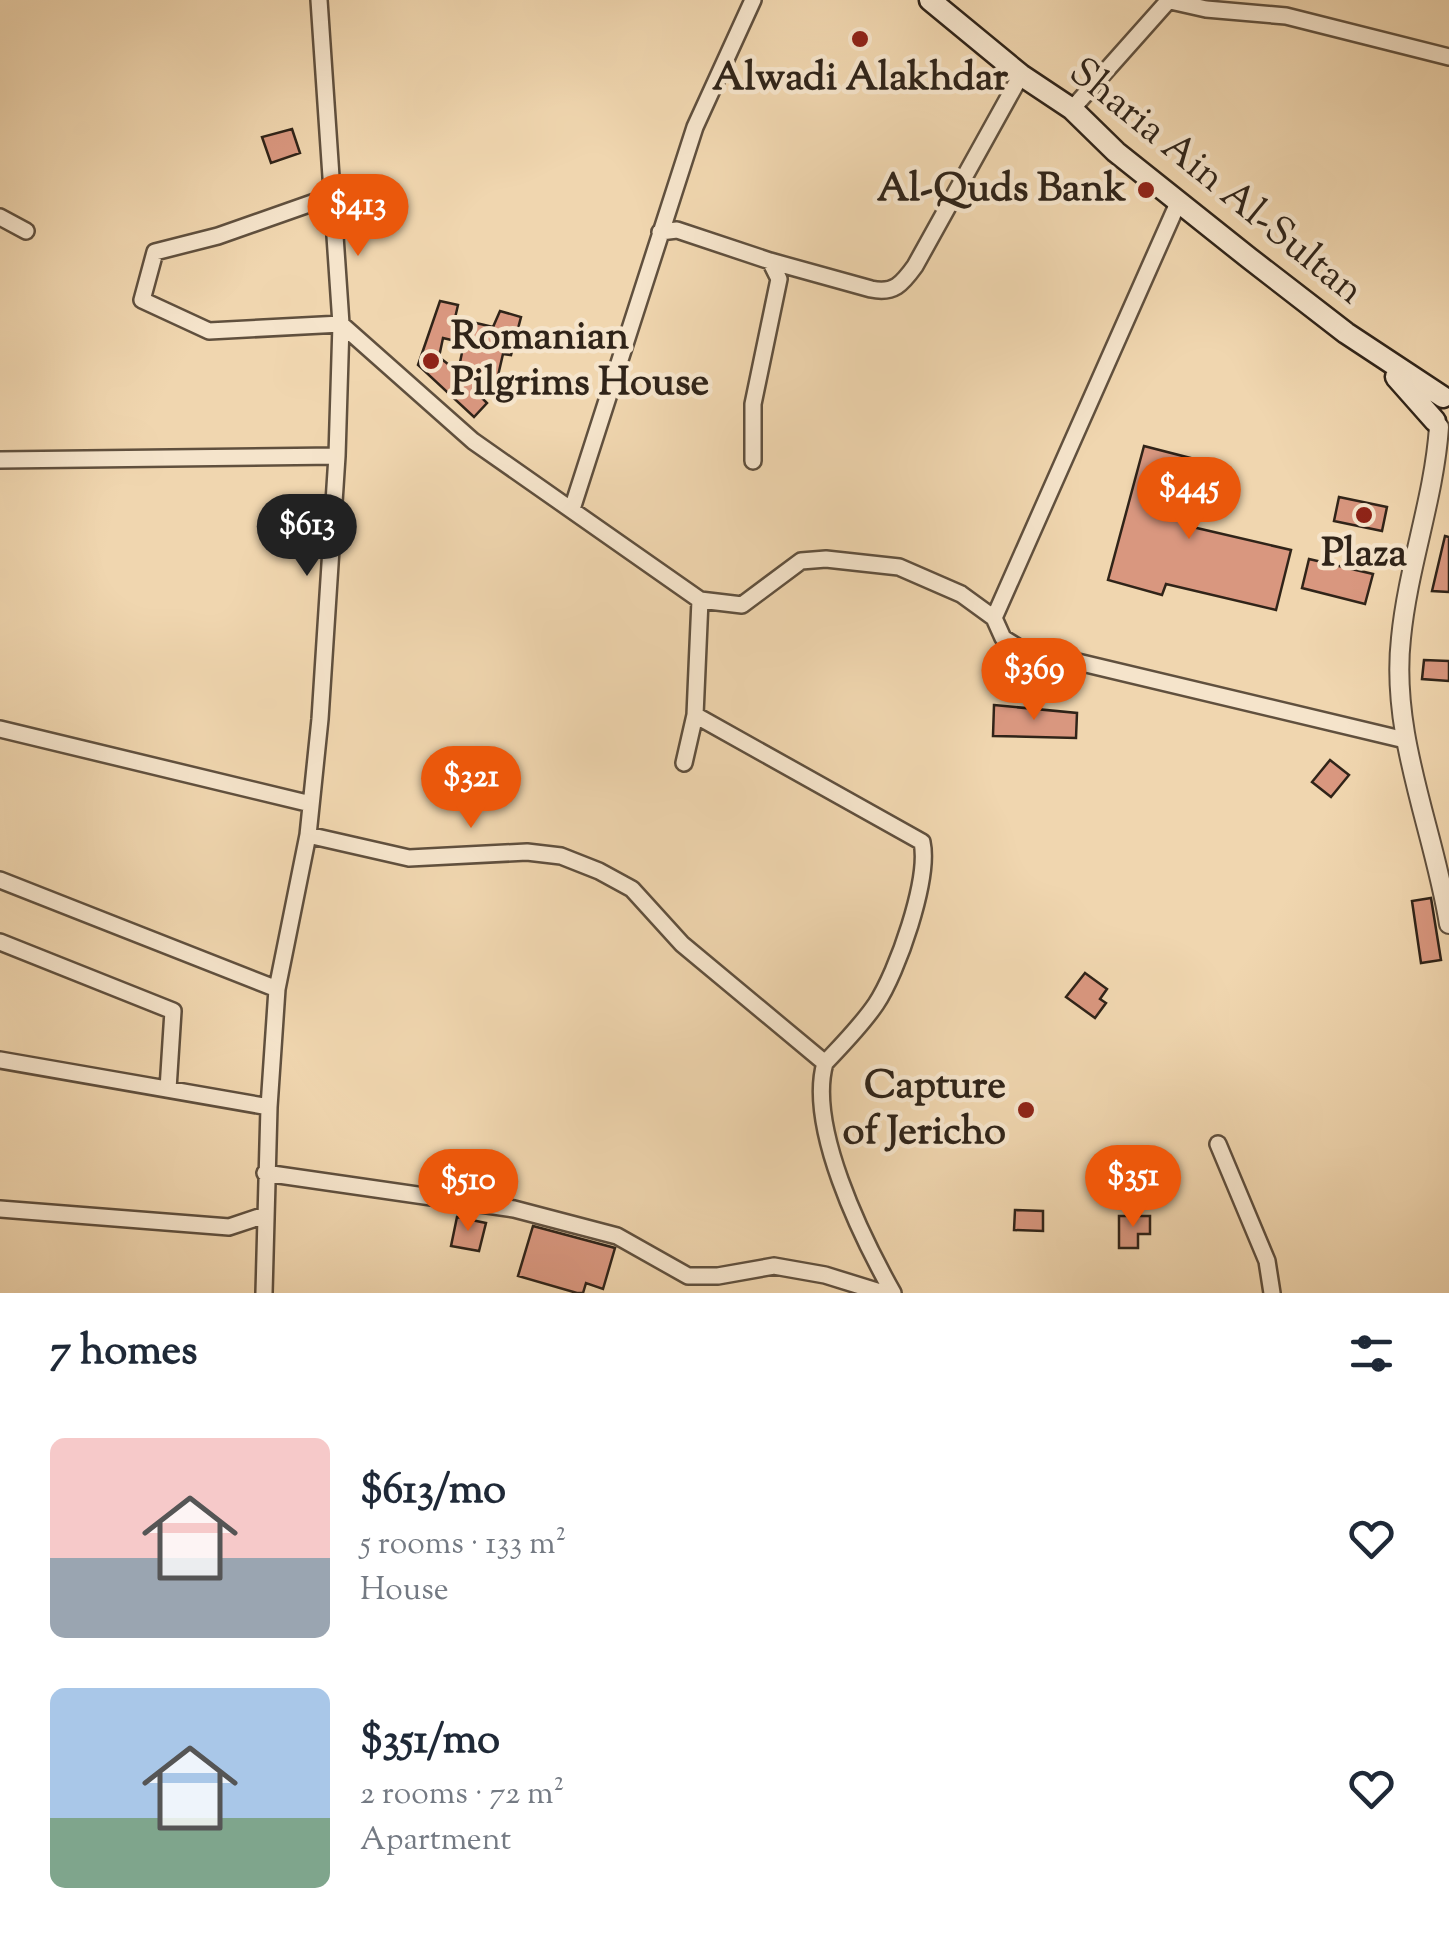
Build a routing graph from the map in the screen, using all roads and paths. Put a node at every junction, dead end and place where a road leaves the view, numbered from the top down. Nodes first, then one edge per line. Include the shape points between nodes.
1 (319, 0) edge
2 (753, 0) edge
3 (930, 0) edge
4 (1168, 1) edge
5 (1449, 57) edge
6 (1021, 75) junction
7 (1072, 108) junction
8 (330, 197) junction
9 (1178, 203) junction
10 (0, 218) edge
11 (26, 232) dead end
12 (660, 232) junction
13 (770, 260) junction
14 (799, 270) junction
15 (778, 279) junction
16 (341, 324) junction
17 (1363, 344) junction
18 (1447, 395) edge
19 (1441, 426) edge
20 (1449, 448) edge
21 (338, 456) junction
22 (0, 460) edge
23 (753, 462) dead end
24 (1435, 477) junction
25 (572, 509) junction
26 (700, 600) junction
27 (994, 618) junction
28 (695, 714) junction
29 (0, 730) edge
30 (1405, 740) junction
31 (684, 763) dead end
32 (311, 804) junction
33 (308, 835) junction
34 (0, 880) edge
35 (1449, 924) edge
36 (0, 942) edge
37 (278, 989) junction
38 (0, 1060) edge
39 (825, 1063) junction
40 (168, 1090) junction
41 (269, 1108) junction
42 (1218, 1144) dead end
43 (266, 1173) junction
44 (0, 1209) edge
45 (265, 1215) junction
46 (264, 1293) edge
47 (883, 1293) edge
48 (893, 1293) edge
49 (1272, 1293) edge

1 - 8 street
2 - 12 street via 695,128
3 - 6 main road, Sharia Ain Al-Sultan
4 - 5 street via 1286,16
4 - 7 street
6 - 7 main road, Sharia Ain Al-Sultan
6 - 14 street via 898,288 881,291
7 - 9 main road, Sharia Ain Al-Sultan
8 - 16 street
8 - 16 street via 155,252 142,300 209,331
9 - 17 main road, Sharia Ain Al-Sultan
9 - 27 street
10 - 11 street
12 - 13 street via 676,230
12 - 25 street
13 - 14 street
13 - 15 street
14 - 15 street
15 - 23 street via 753,404
16 - 21 street
16 - 25 street via 473,442
17 - 18 main road, Sharia Ain Al-Sultan
17 - 19 main road, Sharia Ain Al-Sultan
18 - 19 main road via 1434,410
19 - 24 street
20 - 24 street
21 - 22 street
21 - 32 street
24 - 30 street via 1401,638
25 - 26 street
26 - 27 street via 742,605 790,567 826,559 920,574
26 - 28 street
27 - 30 street via 1009,643 1047,658
28 - 31 street
28 - 39 street via 922,842 922,875 890,976 854,1033
29 - 32 street
30 - 35 street
32 - 33 street
33 - 37 street
33 - 39 street via 409,858 527,852 600,870 632,890 682,944
34 - 37 street
36 - 40 street via 173,1011
37 - 41 street
38 - 40 street
39 - 48 street via 818,1096 826,1141
40 - 41 street
41 - 43 street
42 - 49 street
43 - 45 street
43 - 47 street via 514,1209 618,1236 688,1276 774,1266
44 - 45 street via 229,1227
45 - 46 street

